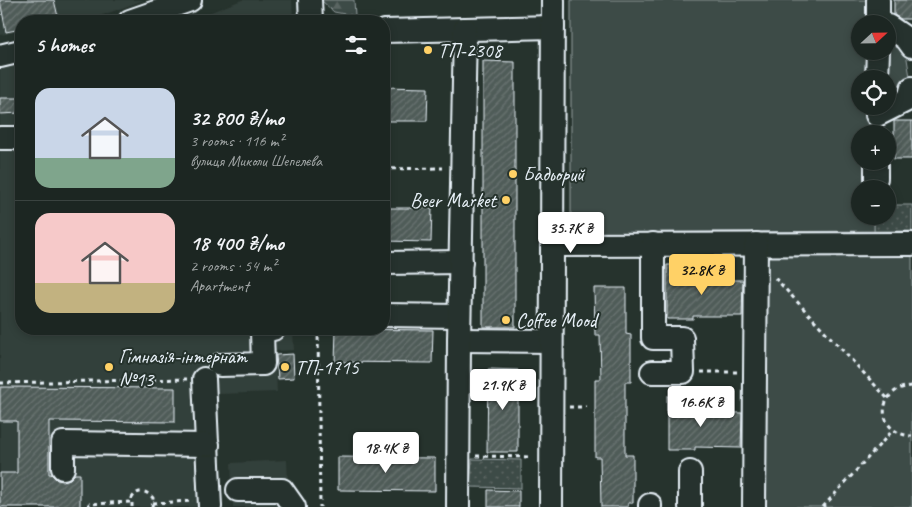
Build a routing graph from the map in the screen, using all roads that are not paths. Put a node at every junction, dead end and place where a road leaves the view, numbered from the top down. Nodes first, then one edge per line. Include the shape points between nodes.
1 (190, 0) edge
2 (310, 0) edge
3 (553, 0) edge
4 (147, 15) edge
5 (311, 15) edge
6 (553, 27) junction
7 (465, 29) junction
8 (390, 31) edge
9 (896, 31) edge
10 (912, 46) edge
11 (15, 52) edge
12 (0, 56) edge
13 (912, 88) edge
14 (877, 118) edge
15 (0, 138) edge
16 (15, 138) edge
17 (653, 244) junction
18 (912, 244) edge
19 (552, 245) junction
20 (756, 251) junction
21 (461, 262) junction
22 (390, 263) edge
23 (390, 315) edge
24 (460, 316) junction
25 (262, 335) edge
26 (459, 340) junction
27 (552, 341) junction
28 (652, 372) dead end
29 (208, 445) junction
30 (63, 468) dead end
31 (690, 472) dead end
32 (238, 490) dead end
33 (210, 504) edge
34 (294, 507) edge
35 (458, 507) edge
36 (551, 507) edge
37 (690, 507) edge
38 (754, 507) edge

1 - 4 street
2 - 5 street
3 - 6 street
6 - 7 street
6 - 19 street
7 - 8 street
7 - 21 street
9 - 10 street
11 - 12 street
13 - 14 street via 909,99
15 - 16 street
17 - 19 street
17 - 20 street
17 - 28 street via 653,338 682,338 683,372
18 - 20 street
19 - 27 street
20 - 38 street
21 - 22 street
21 - 24 street
23 - 24 street
24 - 26 street
25 - 29 street via 263,364 212,372
26 - 27 street
26 - 35 street
27 - 36 street
29 - 30 street via 62,443
29 - 33 street
31 - 37 street
32 - 34 street via 282,490

